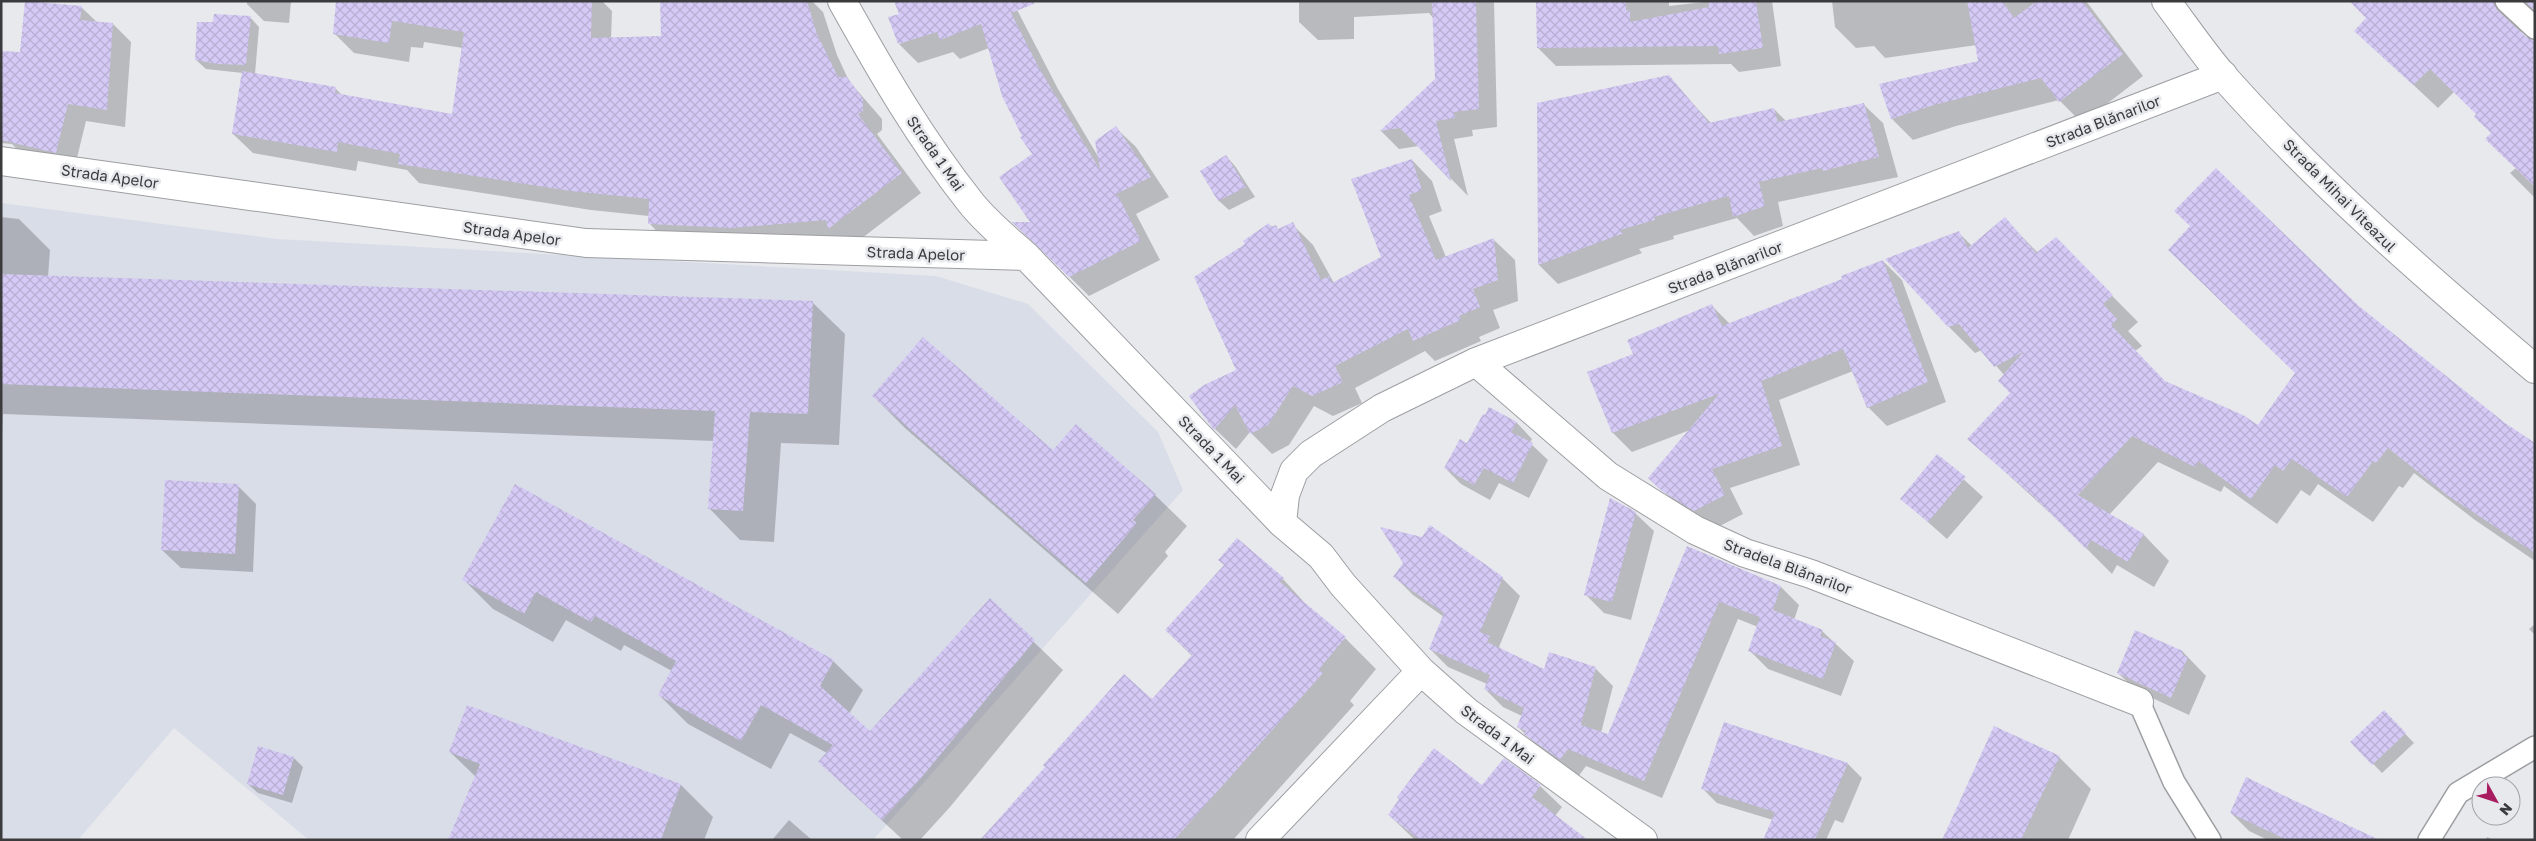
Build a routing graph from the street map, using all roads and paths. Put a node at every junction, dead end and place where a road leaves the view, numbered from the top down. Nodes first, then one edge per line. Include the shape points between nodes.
1 (842, 1) edge
2 (2166, 1) edge
3 (2506, 1) edge
4 (2535, 28) edge
5 (2223, 75) junction
6 (1, 161) edge
7 (1026, 256) junction
8 (1476, 362) junction
9 (2535, 369) edge
10 (1282, 523) junction
11 (1421, 671) junction
12 (2139, 702) joint
13 (2535, 747) edge
14 (1260, 840) edge
15 (1643, 840) edge
16 (2210, 840) edge
17 (2429, 840) edge

1 - 7 street, Strada 1 Mai via 889,85 972,204
2 - 5 street, Strada Mihai Viteazul
3 - 4 lane
5 - 8 street, Strada Blănarilor
5 - 9 street, Strada Mihai Viteazul via 2386,242
6 - 7 street, Strada Apelor via 586,243
7 - 10 street, Strada 1 Mai
8 - 10 street, Strada Blănarilor via 1382,408 1311,454 1294,471 1285,495
8 - 12 street, Stradela Blănarilor via 1608,476 1695,530
10 - 11 street, Strada 1 Mai via 1321,556
11 - 14 street
11 - 15 street, Strada 1 Mai via 1466,711
12 - 16 lane via 2174,782
13 - 17 lane via 2458,793

